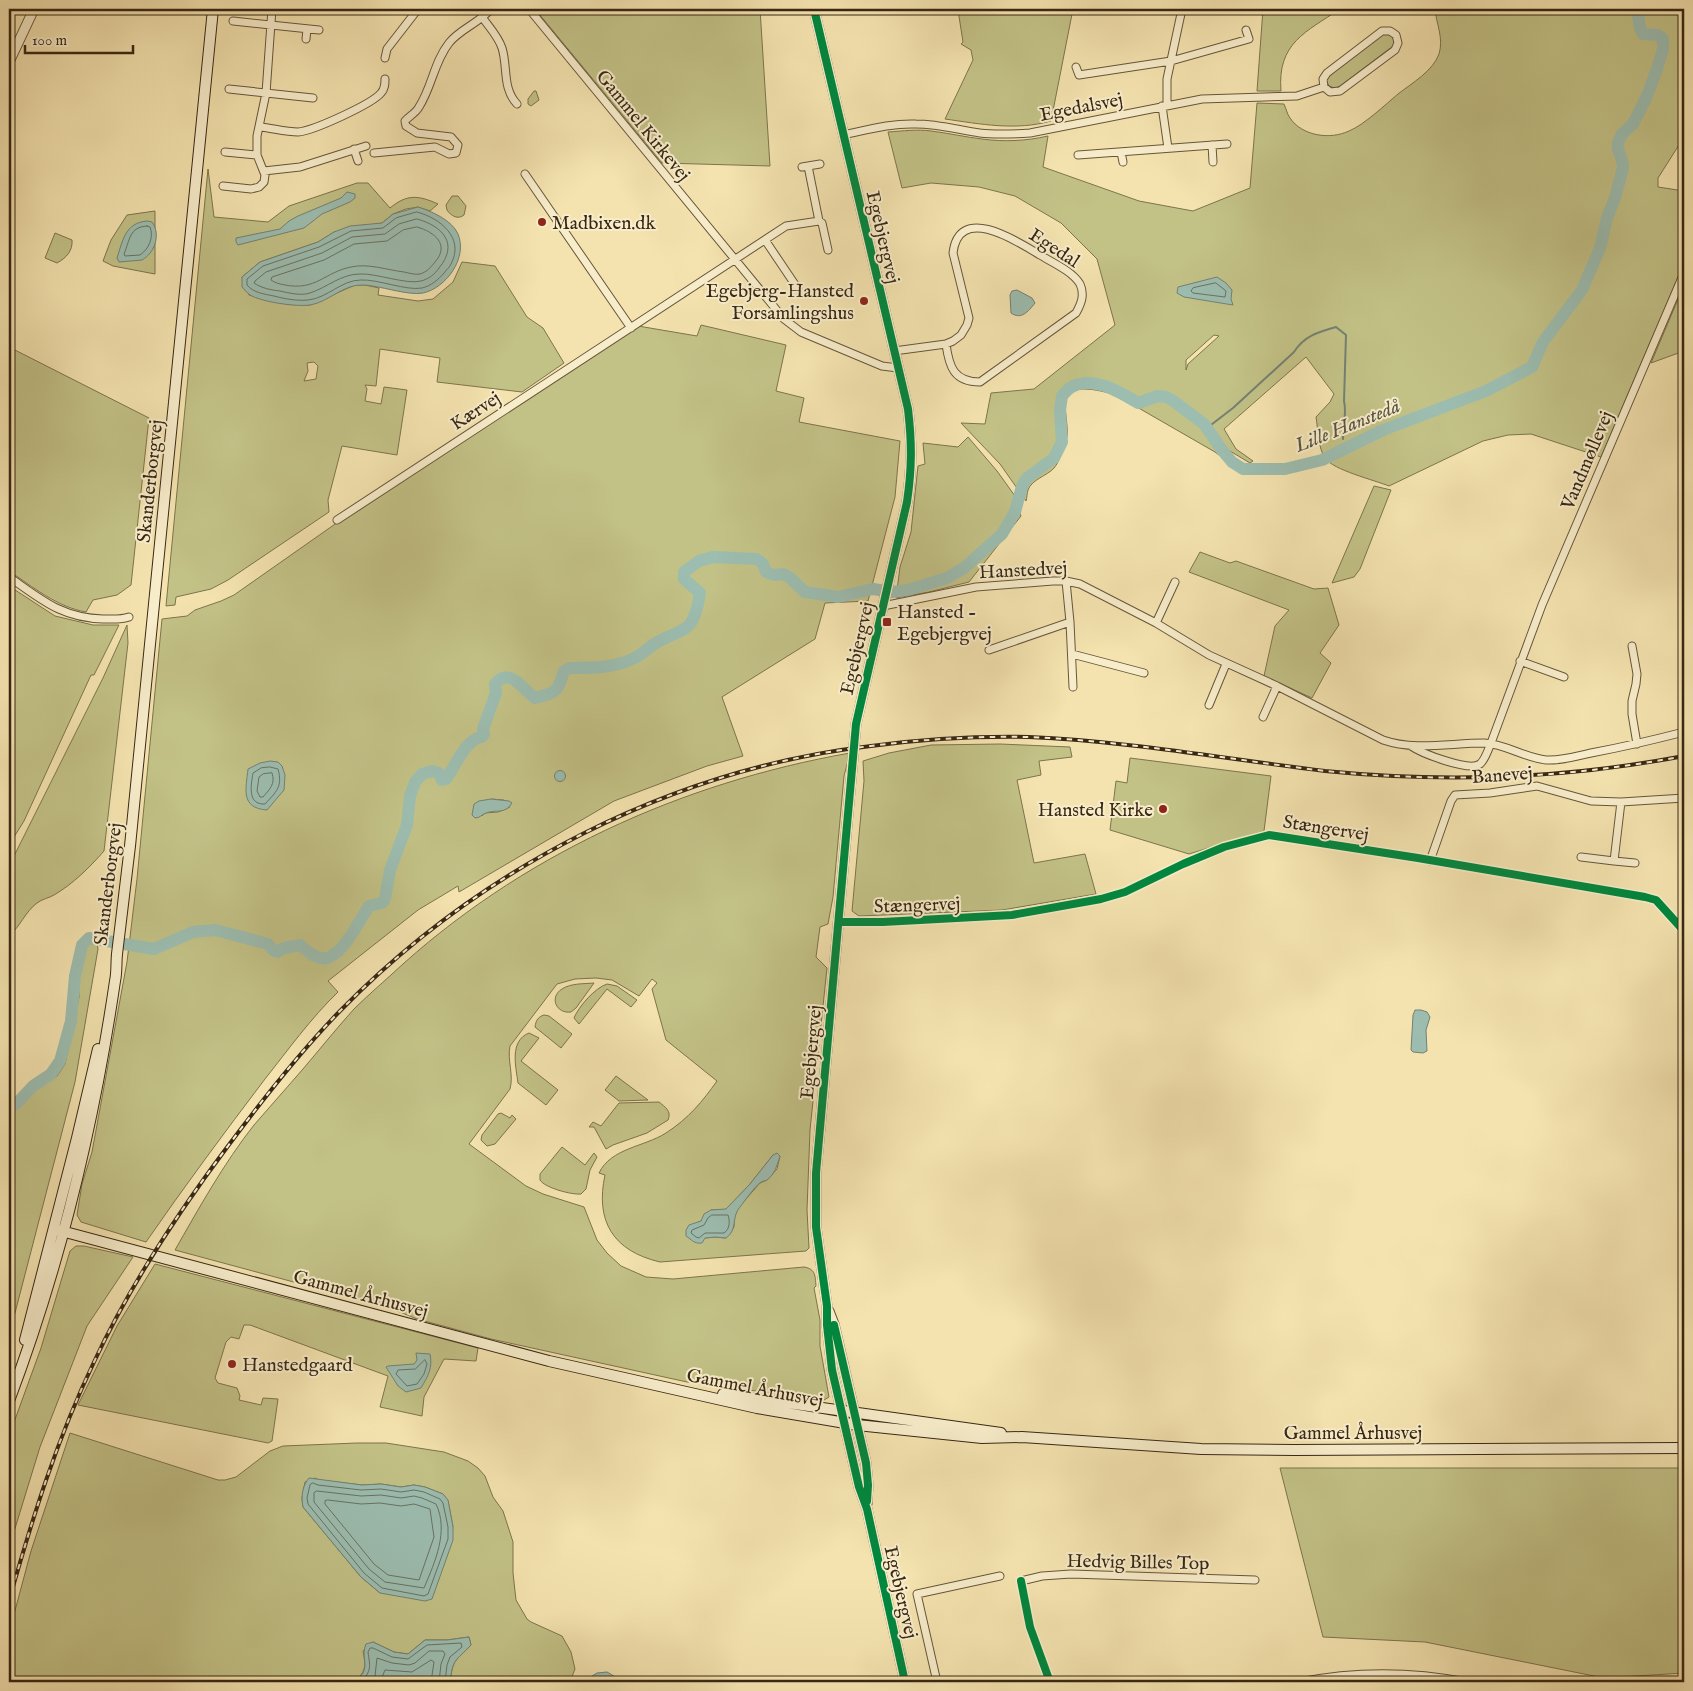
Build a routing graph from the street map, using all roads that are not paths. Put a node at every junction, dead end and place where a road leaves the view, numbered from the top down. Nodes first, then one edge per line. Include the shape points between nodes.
1 (34, 9) edge
2 (213, 9) edge
3 (272, 9) edge
4 (418, 9) edge
5 (491, 9) edge
6 (529, 9) edge
7 (814, 9) edge
8 (1182, 9) edge
9 (482, 18) junction
10 (233, 20) dead end
11 (271, 25) junction
12 (307, 29) junction
13 (319, 30) dead end
14 (1246, 30) dead end
15 (306, 39) dead end
16 (385, 58) dead end
17 (1171, 61) junction
18 (9, 62) edge
19 (1076, 67) dead end
20 (385, 79) dead end
21 (1324, 88) junction
22 (229, 89) dead end
23 (266, 93) junction
24 (313, 98) dead end
25 (517, 104) dead end
26 (1165, 106) junction
27 (260, 126) junction
28 (844, 135) junction
29 (1227, 144) dead end
30 (1212, 145) junction
31 (366, 146) dead end
32 (1168, 148) junction
33 (354, 149) junction
34 (225, 152) dead end
35 (1121, 152) junction
36 (374, 153) dead end
37 (257, 155) junction
38 (1078, 155) dead end
39 (358, 161) dead end
40 (1123, 162) dead end
41 (1214, 162) dead end
42 (820, 164) dead end
43 (264, 170) junction
44 (526, 174) dead end
45 (223, 186) dead end
46 (819, 221) junction
47 (766, 240) junction
48 (828, 250) dead end
49 (735, 260) junction
50 (1684, 273) edge
51 (798, 289) dead end
52 (631, 328) junction
53 (946, 344) junction
54 (894, 351) junction
55 (898, 368) junction
56 (337, 520) dead end
57 (9, 577) edge
58 (1066, 580) junction
59 (1175, 582) dead end
60 (884, 602) junction
61 (130, 617) dead end
62 (1070, 622) junction
63 (1156, 623) junction
64 (1632, 646) dead end
65 (989, 650) dead end
66 (1072, 654) junction
67 (1520, 661) junction
68 (1226, 664) junction
69 (1144, 672) dead end
70 (1564, 677) dead end
71 (1277, 686) junction
72 (1073, 687) dead end
73 (1209, 705) dead end
74 (1263, 717) dead end
75 (1684, 732) edge
76 (1491, 743) junction
77 (1638, 744) junction
78 (1411, 746) junction
79 (1684, 798) edge
80 (1621, 802) junction
81 (1581, 857) dead end
82 (1430, 861) junction
83 (1614, 861) junction
84 (1635, 863) dead end
85 (839, 922) junction
86 (1684, 931) edge
87 (59, 1230) junction
88 (827, 1306) junction
89 (660, 1386) junction
90 (9, 1400) edge
91 (841, 1411) junction
92 (854, 1413) junction
93 (843, 1422) junction
94 (857, 1425) junction
95 (1022, 1437) junction
96 (1684, 1448) edge
97 (867, 1509) junction
98 (1000, 1576) dead end
99 (1255, 1580) dead end
100 (905, 1682) edge
101 (937, 1682) edge
102 (1050, 1682) edge
103 (1299, 1682) edge
104 (1466, 1682) edge

1 - 18 street
2 - 87 main road, Skanderborgvej via 116,978 84,1150
3 - 11 street
4 - 16 street via 387,49
5 - 9 street
6 - 49 street, Gammel Kirkevej
7 - 28 street, Egebjergvej
8 - 17 street
9 - 25 street via 502,46 510,97
9 - 36 street via 449,43 418,110 405,123 417,133 451,137 458,145 456,154 435,147
10 - 11 street
11 - 12 street
11 - 23 street
12 - 13 street
12 - 15 street
14 - 17 street via 1249,39
17 - 19 street via 1078,75
17 - 26 street
20 - 27 street via 384,90 378,97 311,129 298,132
21 - 21 street, Egedalsvej via 1340,92 1395,50 1398,43 1396,35 1382,31 1327,73 1323,79
21 - 26 street, Egedalsvej via 1297,96 1202,99
22 - 23 street
23 - 24 street
23 - 27 street
26 - 28 street, Egedalsvej via 1030,133 1005,135 914,123
26 - 32 street
27 - 37 street
28 - 54 street, Egebjergvej
29 - 30 street
30 - 32 street
30 - 41 street
31 - 33 street
32 - 35 street
33 - 39 street
33 - 43 street via 300,167
34 - 37 street
35 - 38 street
35 - 40 street
37 - 43 street
42 - 46 street via 805,167
43 - 45 street via 264,182 255,188
44 - 52 street
46 - 47 street via 786,226
46 - 48 street via 822,222
47 - 49 street
47 - 51 street
49 - 52 street, Kærvej
49 - 55 street, Gammel Kirkevej via 784,319 801,332 882,366
50 - 67 street, Vandmøllevej
52 - 56 street, Kærvej
53 - 53 street, Egedal via 961,335 969,318 953,253 957,238 970,228 989,229 1018,242 1074,277 1081,286 1083,296 1076,313 980,382 971,382 953,370
53 - 54 street
54 - 55 street, Egebjergvej
55 - 60 street, Egebjergvej via 908,409 912,471
57 - 61 street via 51,607 78,617
58 - 60 street, Hanstedvej via 976,587
58 - 62 street
58 - 63 street, Hanstedvej via 1096,591
59 - 63 street
60 - 85 street, Egebjergvej via 856,724
62 - 65 street
62 - 66 street
63 - 68 street, Hanstedvej
64 - 77 street via 1636,679 1632,714
66 - 69 street
66 - 72 street
67 - 70 street
67 - 76 street, Vandmøllevej
68 - 71 street, Hanstedvej
68 - 73 street
71 - 74 street
71 - 78 street, Hanstedvej via 1382,740
75 - 77 street, Hanstedvej
76 - 77 street, Hanstedvej via 1549,760
76 - 78 street, Hanstedvej
76 - 78 street, Hanstedvej via 1479,766 1422,753
79 - 80 street, Banevej
80 - 82 street, Banevej via 1591,801 1537,786 1455,795
80 - 83 street
81 - 83 street
82 - 85 street, Stængervej via 1269,835 1224,848 1101,900 1012,915
82 - 86 street, Stængervej via 1656,900
83 - 84 street
85 - 88 street, Egebjergvej via 816,1173 816,1227
87 - 89 main road, Gammel Århusvej via 549,1361
87 - 90 main road, Skanderborgvej
88 - 91 street, Egebjergvej via 832,1370
88 - 92 street, Egebjergvej
89 - 91 main road, Gammel Århusvej
89 - 93 main road, Gammel Århusvej via 757,1408
91 - 92 main road, Gammel Århusvej
91 - 93 street, Egebjergvej
92 - 94 street, Egebjergvej
92 - 95 main road, Gammel Århusvej
93 - 94 main road, Gammel Århusvej
93 - 97 street, Egebjergvej
94 - 95 main road, Gammel Århusvej via 982,1438
94 - 97 street, Egebjergvej via 866,1463
95 - 96 main road, Gammel Århusvej via 1201,1449
97 - 100 street, Egebjergvej
98 - 101 street via 917,1594
99 - 102 street, Hedvig Billes Top via 1071,1574 1042,1576 1021,1582 1030,1627
103 - 104 street via 1353,1674 1392,1674

